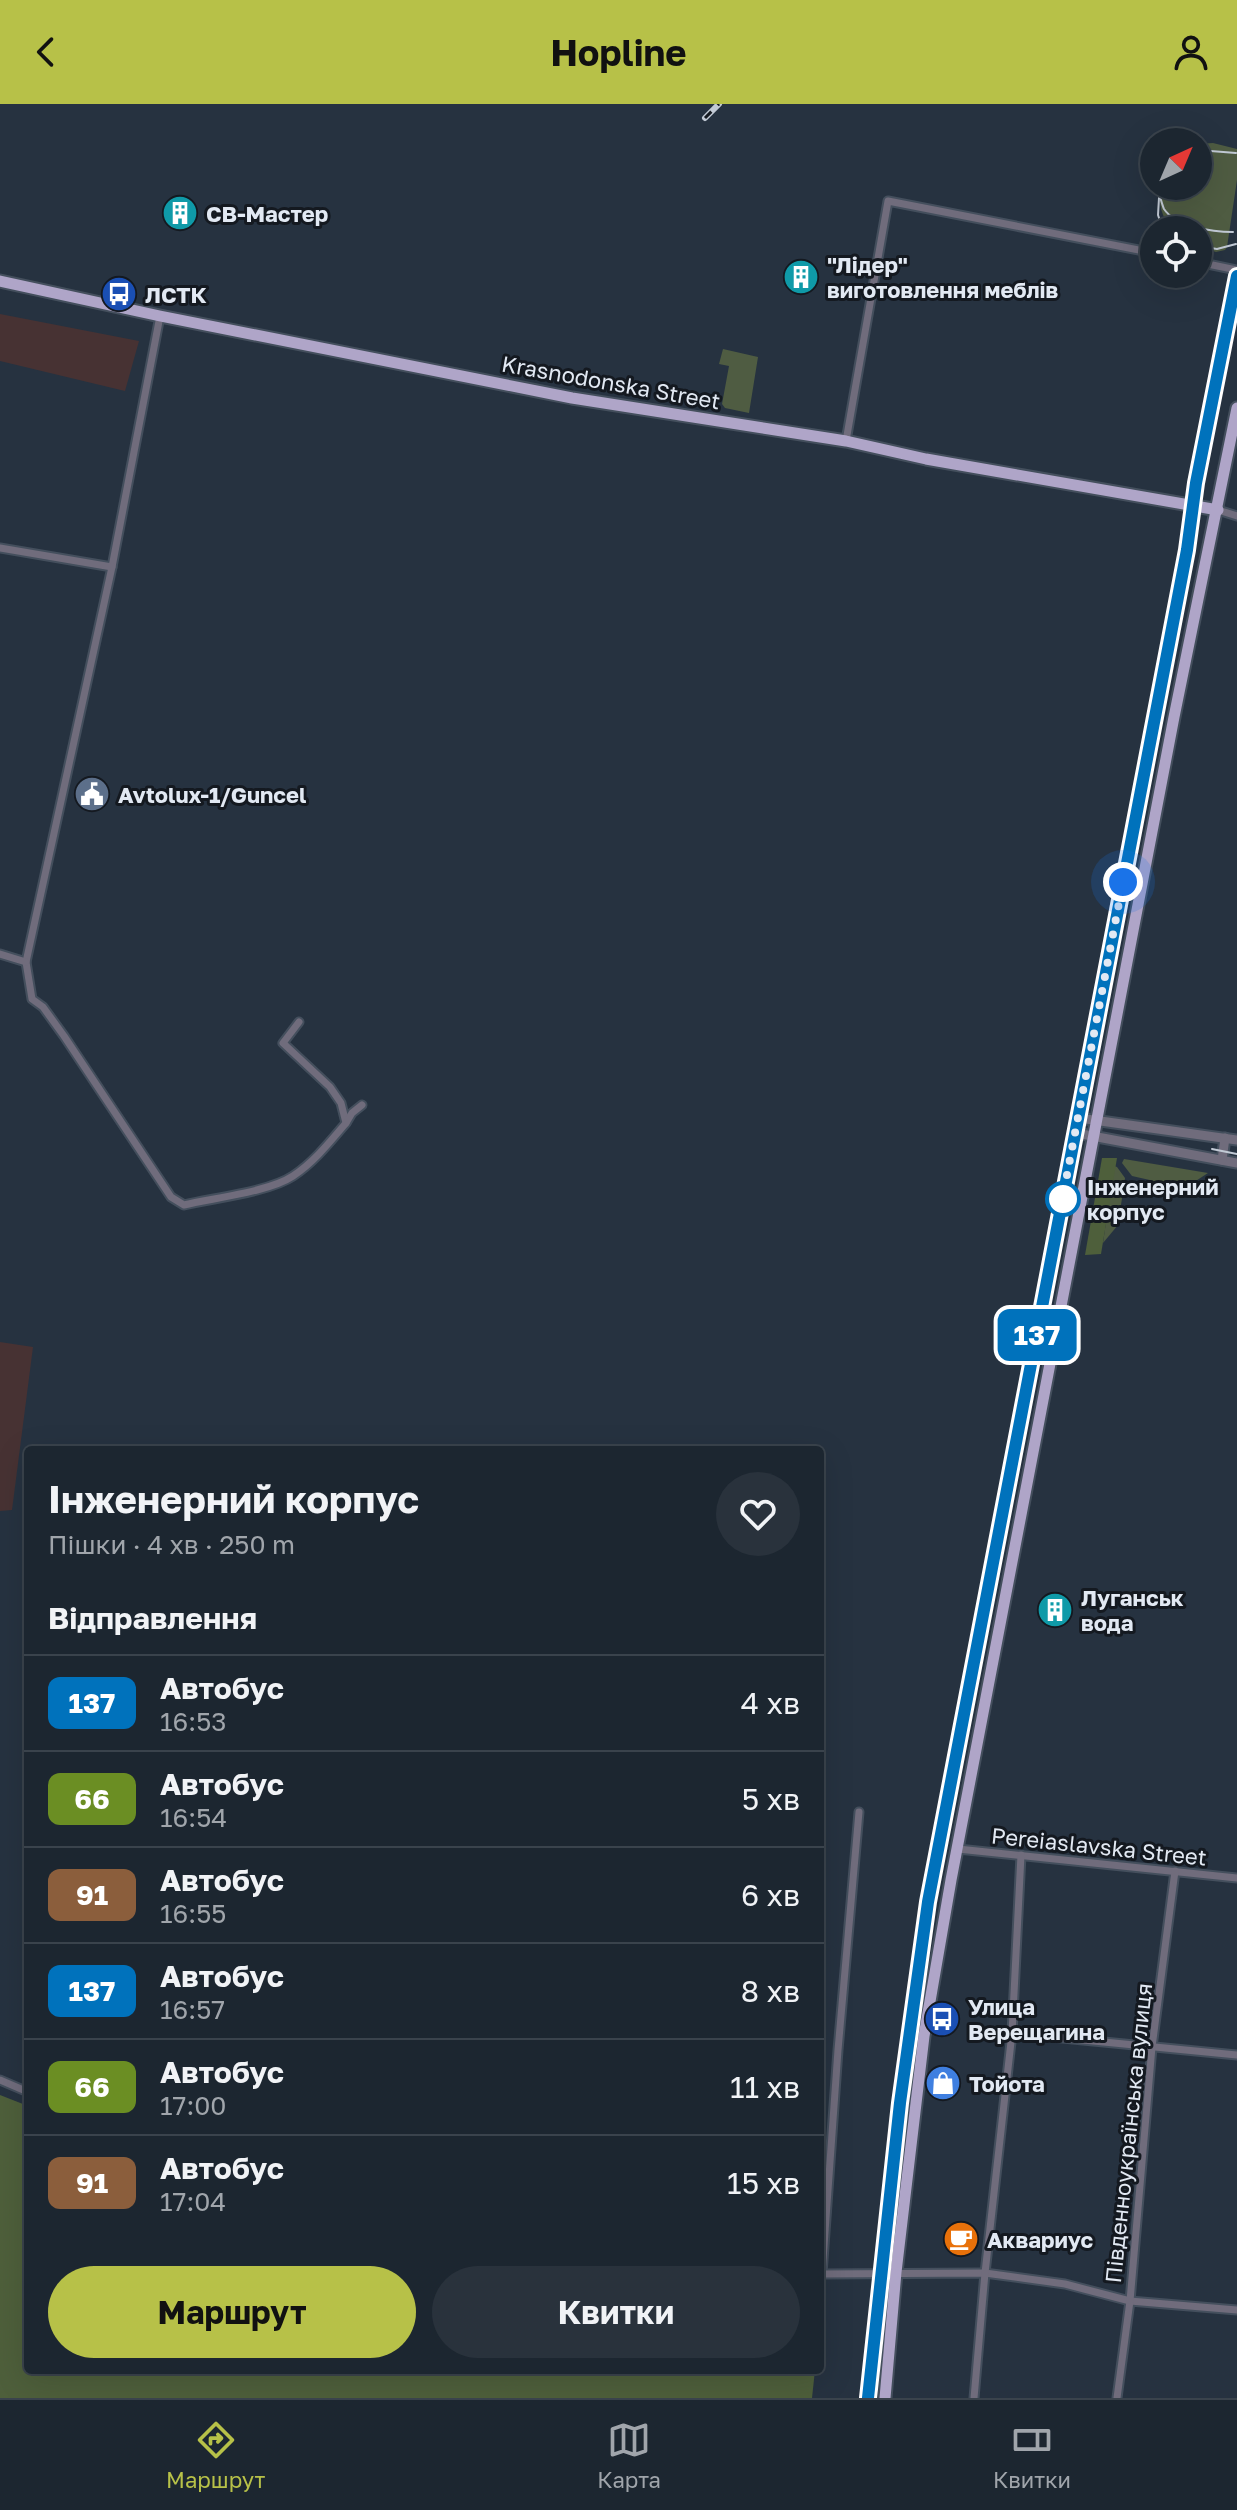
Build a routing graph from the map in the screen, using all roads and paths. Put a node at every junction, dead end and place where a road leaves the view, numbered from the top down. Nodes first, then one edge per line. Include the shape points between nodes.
1 (1140, 250) edge
2 (1212, 266) edge
3 (1237, 273) edge
4 (0, 281) edge
5 (160, 316) junction
6 (1237, 408) edge
7 (846, 441) junction
8 (1194, 506) junction
9 (1218, 510) junction
10 (1237, 516) edge
11 (0, 548) edge
12 (112, 567) junction
13 (0, 954) edge
14 (26, 962) junction
15 (299, 1022) dead end
16 (362, 1105) dead end
17 (1079, 1118) junction
18 (1096, 1121) junction
19 (346, 1123) junction
20 (1076, 1133) junction
21 (1093, 1136) junction
22 (1225, 1138) junction
23 (1237, 1140) edge
24 (1222, 1160) junction
25 (1237, 1163) edge
26 (859, 1812) dead end
27 (958, 1849) junction
28 (1021, 1855) junction
29 (1175, 1871) junction
30 (1237, 1878) edge
31 (1012, 2033) junction
32 (1152, 2047) junction
33 (1237, 2055) edge
34 (0, 2080) edge
35 (24, 2090) edge
36 (824, 2234) edge
37 (896, 2272) junction
38 (985, 2273) junction
39 (824, 2274) edge
40 (881, 2275) junction
41 (1130, 2301) junction
42 (1237, 2310) edge
43 (868, 2398) edge
44 (885, 2398) edge
45 (974, 2398) edge
46 (1117, 2398) edge

1 - 7 street via 888,201
2 - 3 street
3 - 8 main road
4 - 5 main road, Krasnodonska Street
5 - 7 main road, Krasnodonska Street via 572,398
5 - 12 street
6 - 9 main road
7 - 8 main road, Krasnodonska Street
8 - 9 main road, Krasnodonska Street
8 - 17 main road
9 - 10 street
9 - 18 main road
11 - 12 street
12 - 14 street
13 - 14 street
14 - 19 street via 32,999 64,1036 171,1197 184,1205 290,1178 315,1160
15 - 19 street via 283,1043 330,1087
16 - 19 street
17 - 18 street
17 - 20 main road
18 - 21 main road
18 - 22 street
20 - 21 street
20 - 40 main road via 928,1902
21 - 24 street
21 - 27 main road
22 - 23 street
22 - 24 street
24 - 25 street
26 - 36 street
27 - 28 street, Pereiaslavska Street
27 - 37 main road via 924,2036
28 - 29 street, Pereiaslavska Street
28 - 31 street
29 - 30 street, Pereiaslavska Street
29 - 32 street, Південноукраїнська вулиця
31 - 32 street
31 - 38 street
32 - 33 street
32 - 41 street, Південноукраїнська вулиця
34 - 35 street
37 - 38 street
37 - 40 street
37 - 44 main road
38 - 41 street via 1065,2284
38 - 45 street
39 - 40 street
40 - 43 main road
41 - 42 street
41 - 46 street, Південноукраїнська вулиця

